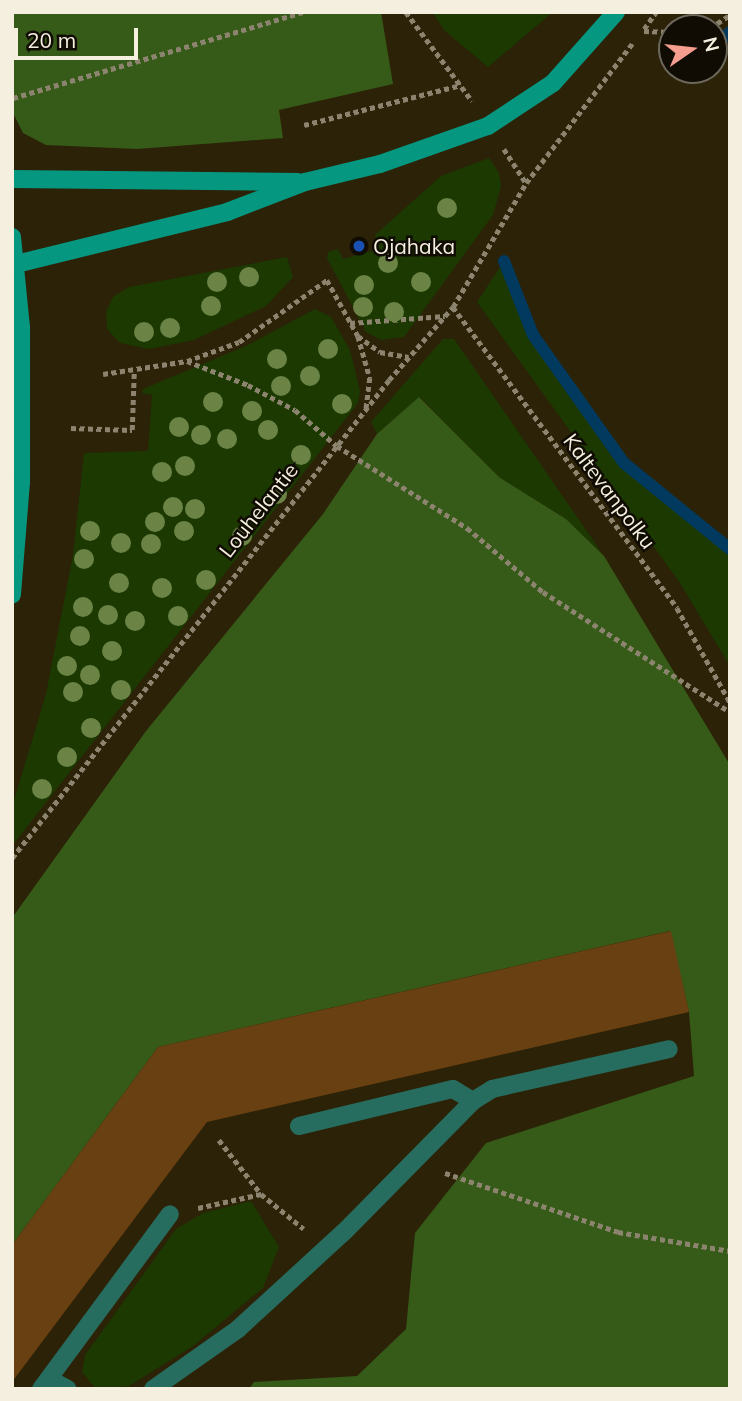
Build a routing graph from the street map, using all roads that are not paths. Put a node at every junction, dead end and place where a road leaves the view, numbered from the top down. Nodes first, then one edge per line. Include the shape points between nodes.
1 (616, 12) edge
2 (12, 179) edge
3 (305, 182) junction
4 (12, 237) edge
5 (15, 265) edge
6 (12, 594) edge
7 (668, 1049) dead end
8 (473, 1101) junction
9 (299, 1126) dead end
10 (170, 1214) road end
11 (45, 1384) edge
12 (68, 1389) edge
13 (153, 1389) edge

1 - 3 main road via 553,83 488,126 380,164
2 - 3 main road
3 - 5 main road via 227,212
4 - 5 main road
5 - 6 main road via 21,482
7 - 8 lane via 492,1089
8 - 9 lane via 453,1089
8 - 13 lane via 238,1329
10 - 11 lane
11 - 12 lane

